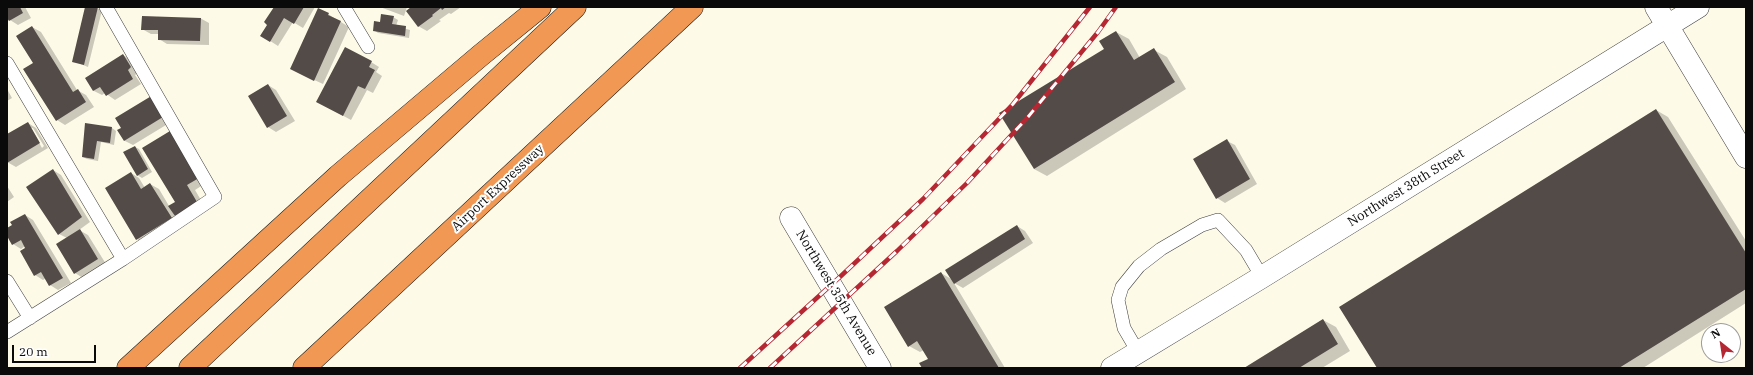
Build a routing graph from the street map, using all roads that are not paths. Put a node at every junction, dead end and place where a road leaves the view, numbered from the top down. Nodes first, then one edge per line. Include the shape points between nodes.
1 (106, 7) edge
2 (344, 7) edge
3 (540, 7) edge
4 (574, 7) edge
5 (692, 7) edge
6 (1656, 7) edge
7 (1698, 7) edge
8 (1668, 27) junction
9 (368, 47) dead end
10 (7, 63) edge
11 (1746, 157) edge
12 (791, 218) dead end
13 (123, 259) junction
14 (1262, 277) junction
15 (7, 281) edge
16 (30, 318) junction
17 (7, 332) edge
18 (1138, 352) junction
19 (128, 368) edge
20 (190, 368) edge
21 (304, 368) edge
22 (880, 368) edge
23 (1112, 368) edge

1 - 13 lane via 215,197
2 - 9 lane
3 - 19 highway via 338,176
4 - 20 highway
5 - 21 highway, Airport Expressway
6 - 8 street
7 - 8 street, Northwest 38th Street
8 - 11 street
8 - 14 street, Northwest 38th Street
10 - 13 lane
12 - 22 street, Northwest 35th Avenue
13 - 16 lane
14 - 18 street, Northwest 38th Street
14 - 18 lane via 1246,250 1218,220 1202,225 1161,249 1139,266 1122,287 1118,300 1124,328
15 - 16 lane
16 - 17 lane
18 - 23 street, Northwest 38th Street

